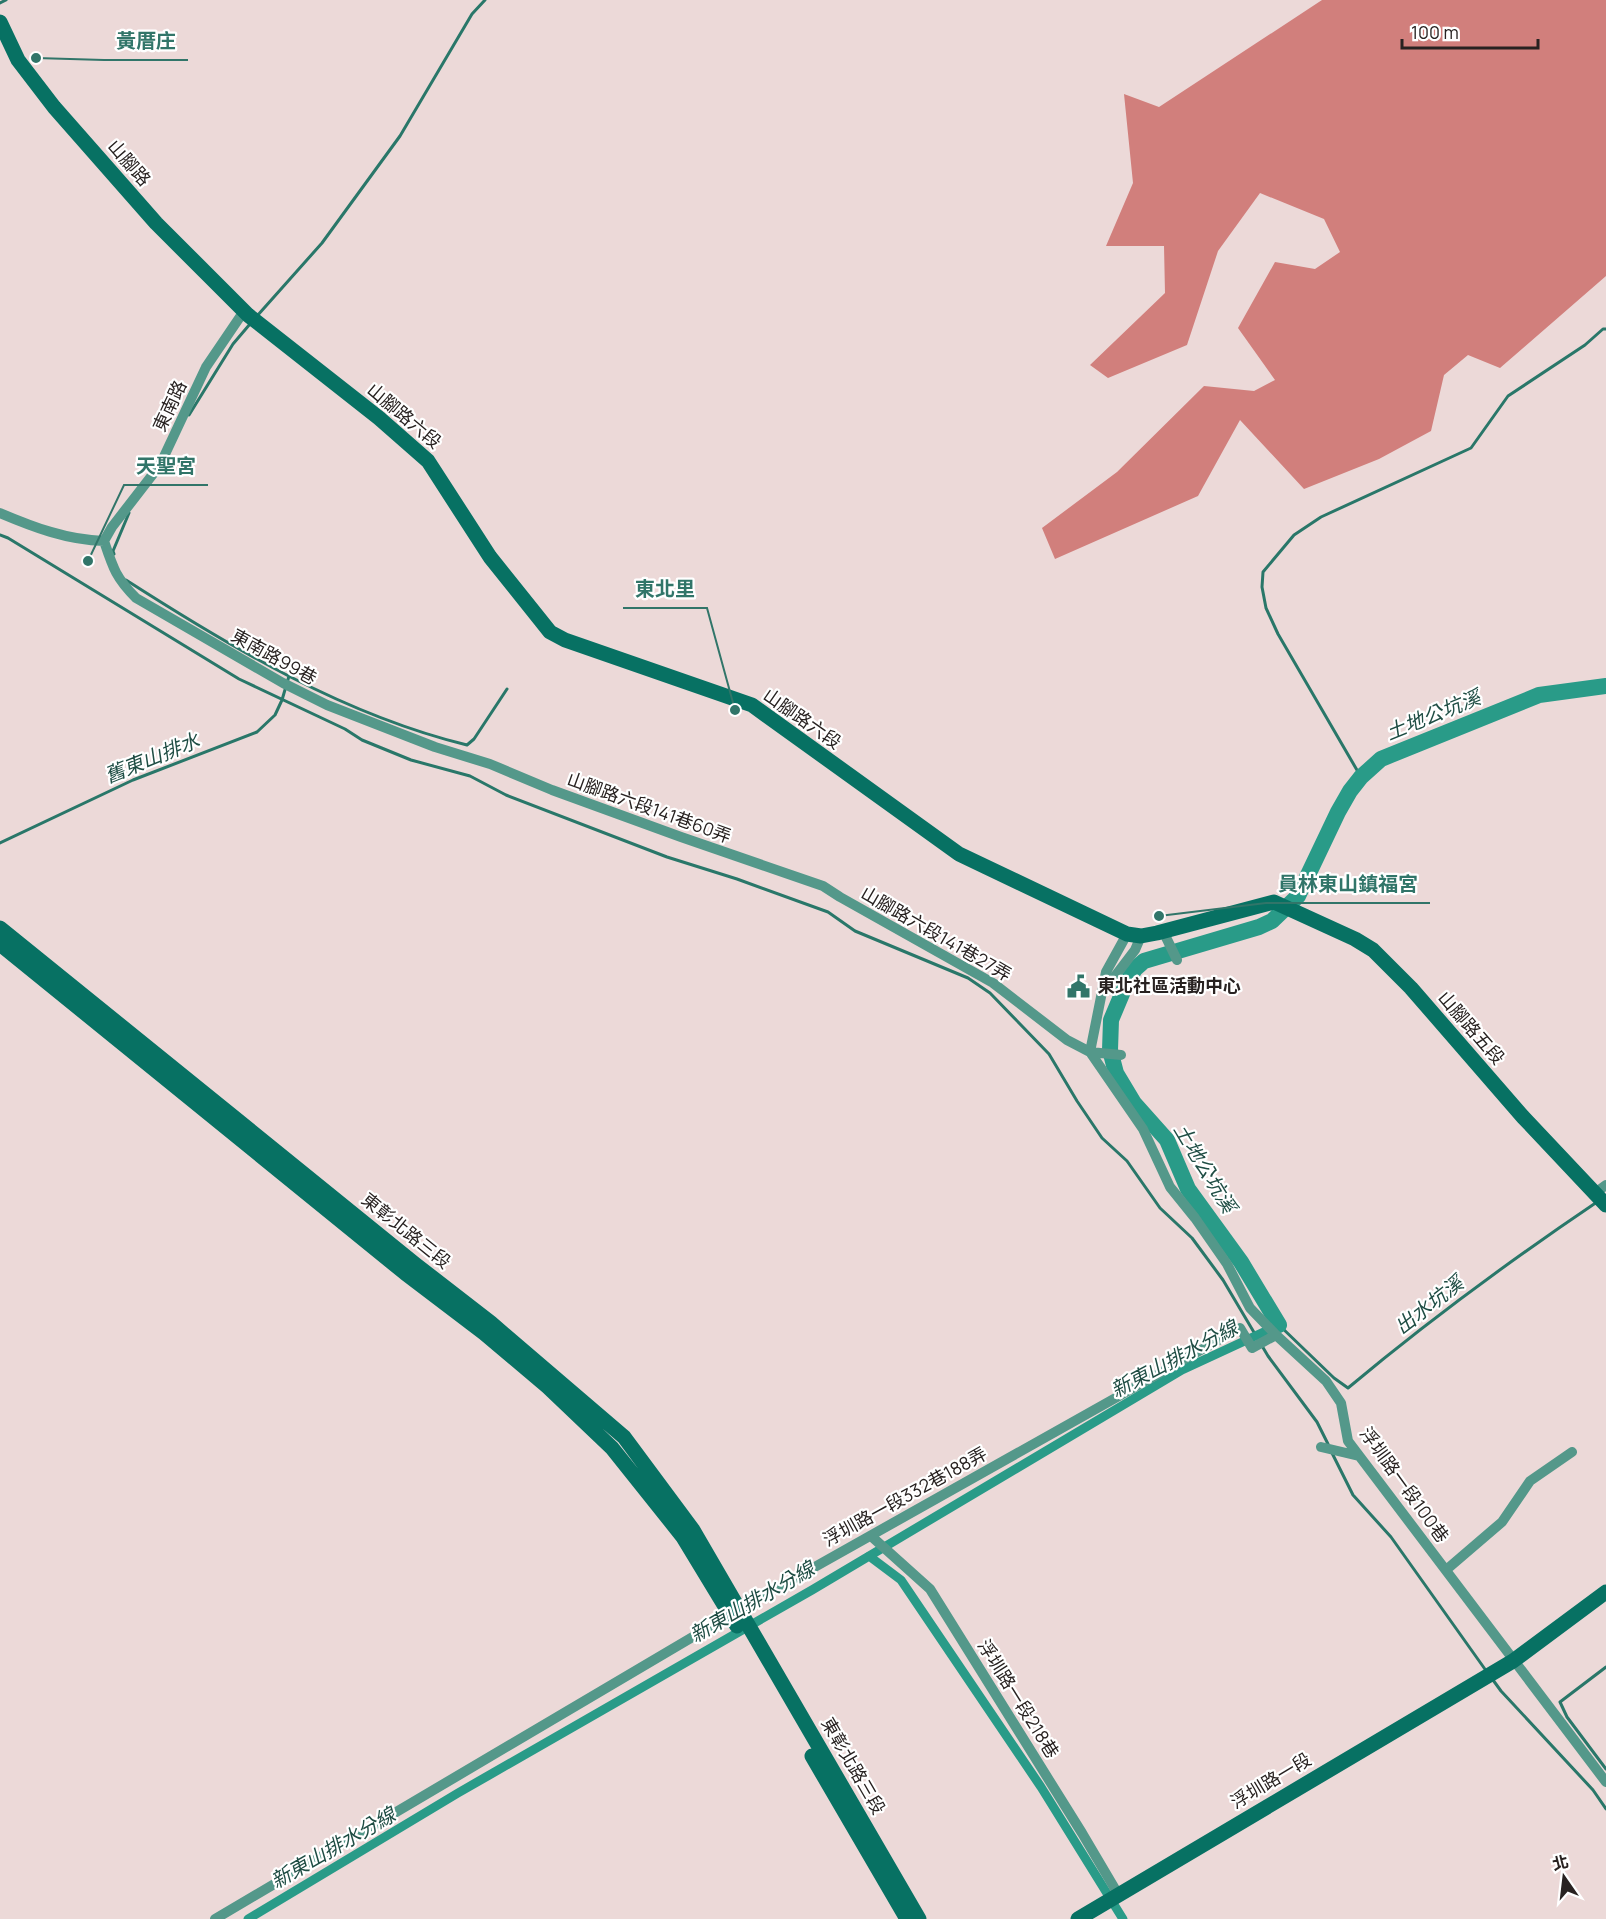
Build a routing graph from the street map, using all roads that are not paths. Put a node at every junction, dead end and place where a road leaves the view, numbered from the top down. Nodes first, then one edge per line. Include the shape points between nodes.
1 (0, 22) edge
2 (246, 313) junction
3 (262, 327) joint
4 (0, 513) edge
5 (104, 541) junction
6 (465, 755) joint
7 (823, 886) joint
8 (0, 928) edge
9 (1163, 932) junction
10 (1134, 935) junction
11 (0, 944) edge
12 (1177, 960) dead end
13 (1090, 1052) junction
14 (1121, 1056) dead end
15 (1603, 1198) edge
16 (1276, 1335) junction
17 (1321, 1447) dead end
18 (1572, 1452) dead end
19 (1359, 1456) junction
20 (871, 1536) junction
21 (1446, 1570) junction
22 (1606, 1592) edge
23 (735, 1612) junction
24 (749, 1636) junction
25 (1513, 1661) junction
26 (1606, 1782) edge
27 (1112, 1898) junction
28 (215, 1919) edge
29 (907, 1919) edge
30 (919, 1919) edge
31 (1078, 1919) edge

1 - 2 street, 山腳路 via 18,60 54,107 156,223
2 - 3 street, 山腳路
2 - 5 street, 東南路 via 206,367 160,465
3 - 10 street, 山腳路六段 via 379,417 434,467 490,557 550,632 752,705 958,854
4 - 5 street via 79,540
5 - 6 street, 東南路99巷 via 114,571 136,598 327,705
6 - 7 street, 山腳路六段141巷60弄 via 649,826
7 - 13 street, 山腳路六段141巷27弄 via 993,983 1067,1040
8 - 23 street, 東彰北路三段 via 491,1323 624,1437 693,1530
9 - 10 street
9 - 12 street
9 - 15 street, 山腳路五段 via 1274,902 1373,950 1523,1117
10 - 13 street via 1107,972
11 - 23 street, 東彰北路三段 via 548,1387 619,1457 683,1537
13 - 14 street
13 - 16 street, 浮圳路一段100巷 via 1143,1129 1170,1187 1227,1264 1250,1308
16 - 19 street, 浮圳路一段100巷 via 1326,1381 1341,1403 1348,1441
16 - 20 street, 浮圳路一段332巷188弄 via 1252,1348 1240,1328
17 - 19 street
18 - 21 street, 浮圳路一段100巷 via 1530,1481 1502,1522
19 - 21 street, 浮圳路一段100巷
20 - 23 street, 浮圳路一段332巷188弄
20 - 27 street, 浮圳路一段218巷 via 930,1589 1082,1833
21 - 25 street, 浮圳路一段100巷
22 - 25 street, 浮圳路一段
23 - 24 street
23 - 28 street, 浮圳路一段332巷188弄
24 - 29 street, 東彰北路三段
24 - 30 street, 東彰北路三段
25 - 26 street, 浮圳路一段100巷
25 - 27 street, 浮圳路一段
27 - 31 street, 浮圳路一段

